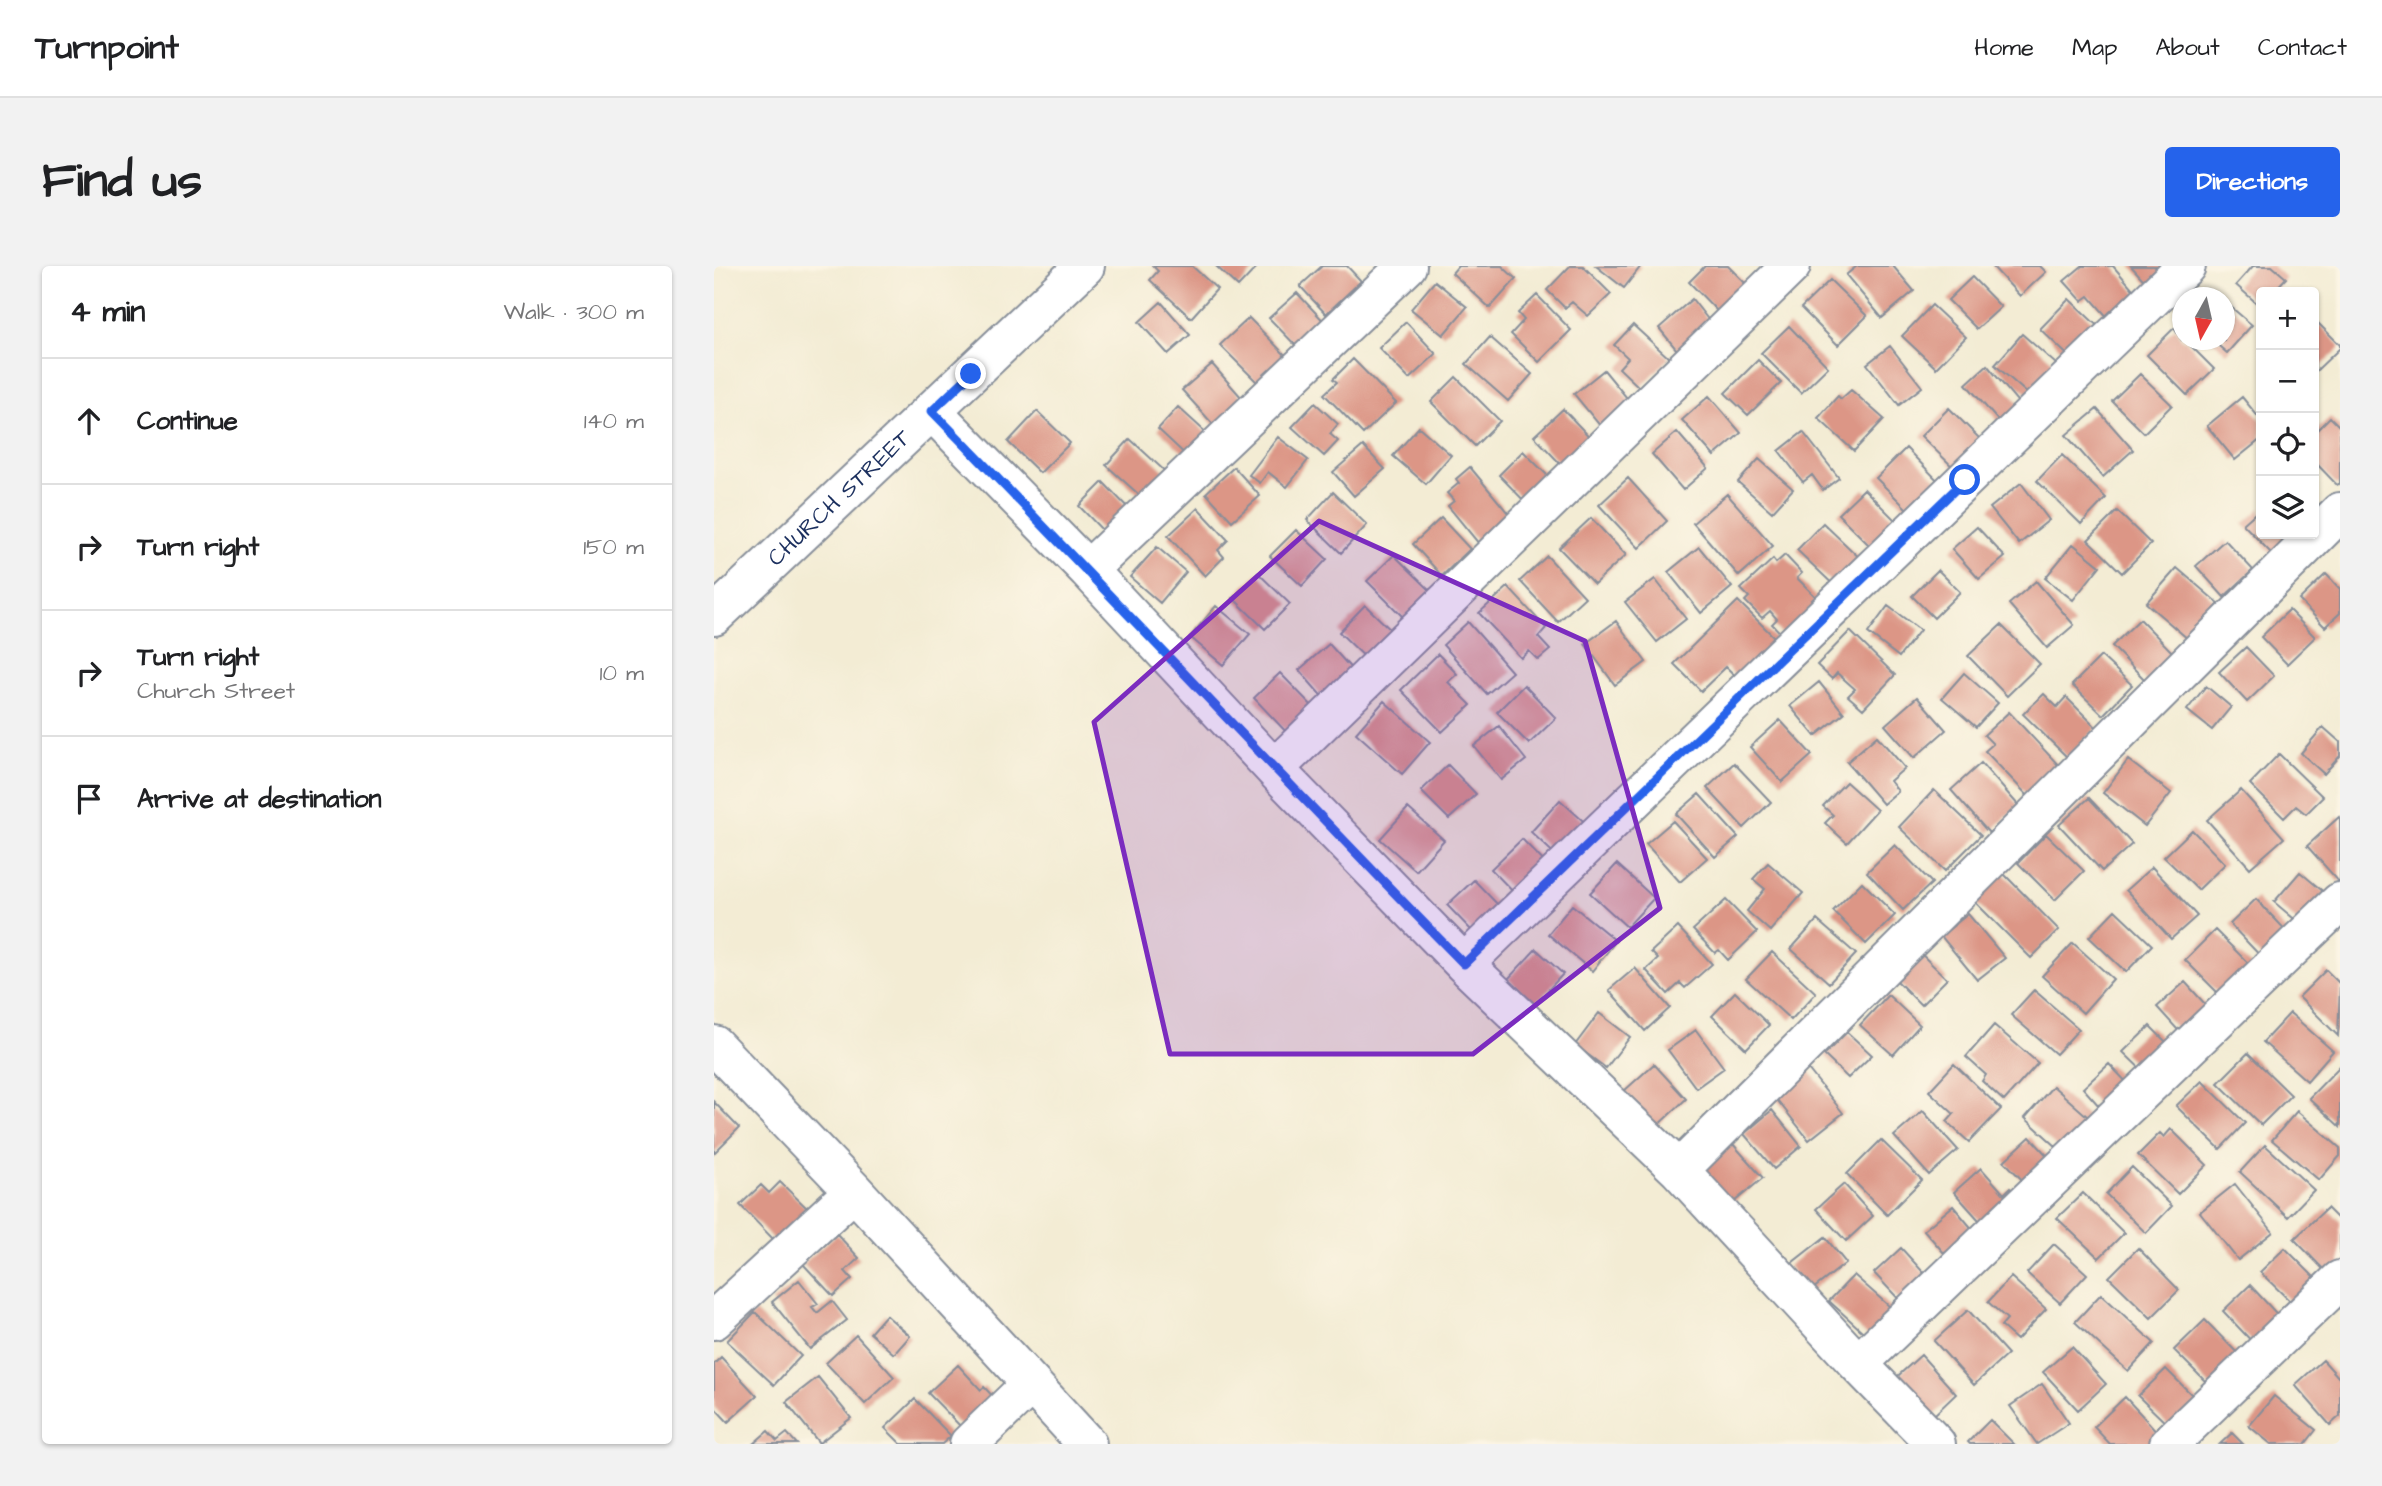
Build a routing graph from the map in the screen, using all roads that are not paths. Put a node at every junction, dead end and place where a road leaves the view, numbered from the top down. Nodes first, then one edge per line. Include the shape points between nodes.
1 (1085, 266) edge
2 (1407, 266) edge
3 (1791, 266) edge
4 (2186, 266) edge
5 (932, 411) junction
6 (2340, 512) edge
7 (1088, 570) junction
8 (714, 615) edge
9 (1274, 769) junction
10 (2340, 902) edge
11 (1464, 964) junction
12 (714, 1045) edge
13 (1679, 1170) junction
14 (854, 1191) junction
15 (2340, 1280) edge
16 (714, 1321) edge
17 (1858, 1364) junction
18 (1031, 1384) junction
19 (969, 1444) edge
20 (1087, 1444) edge
21 (1936, 1444) edge
22 (2169, 1444) edge

1 - 5 street, CHURCH STREET
2 - 7 street
3 - 9 street
4 - 11 street
5 - 7 street
5 - 8 street, CHURCH STREET
6 - 13 street
7 - 9 street
9 - 11 street
10 - 17 street
11 - 13 street
12 - 14 street
13 - 17 street
14 - 16 street
14 - 18 street
15 - 22 street
17 - 21 street
18 - 19 street
18 - 20 street

